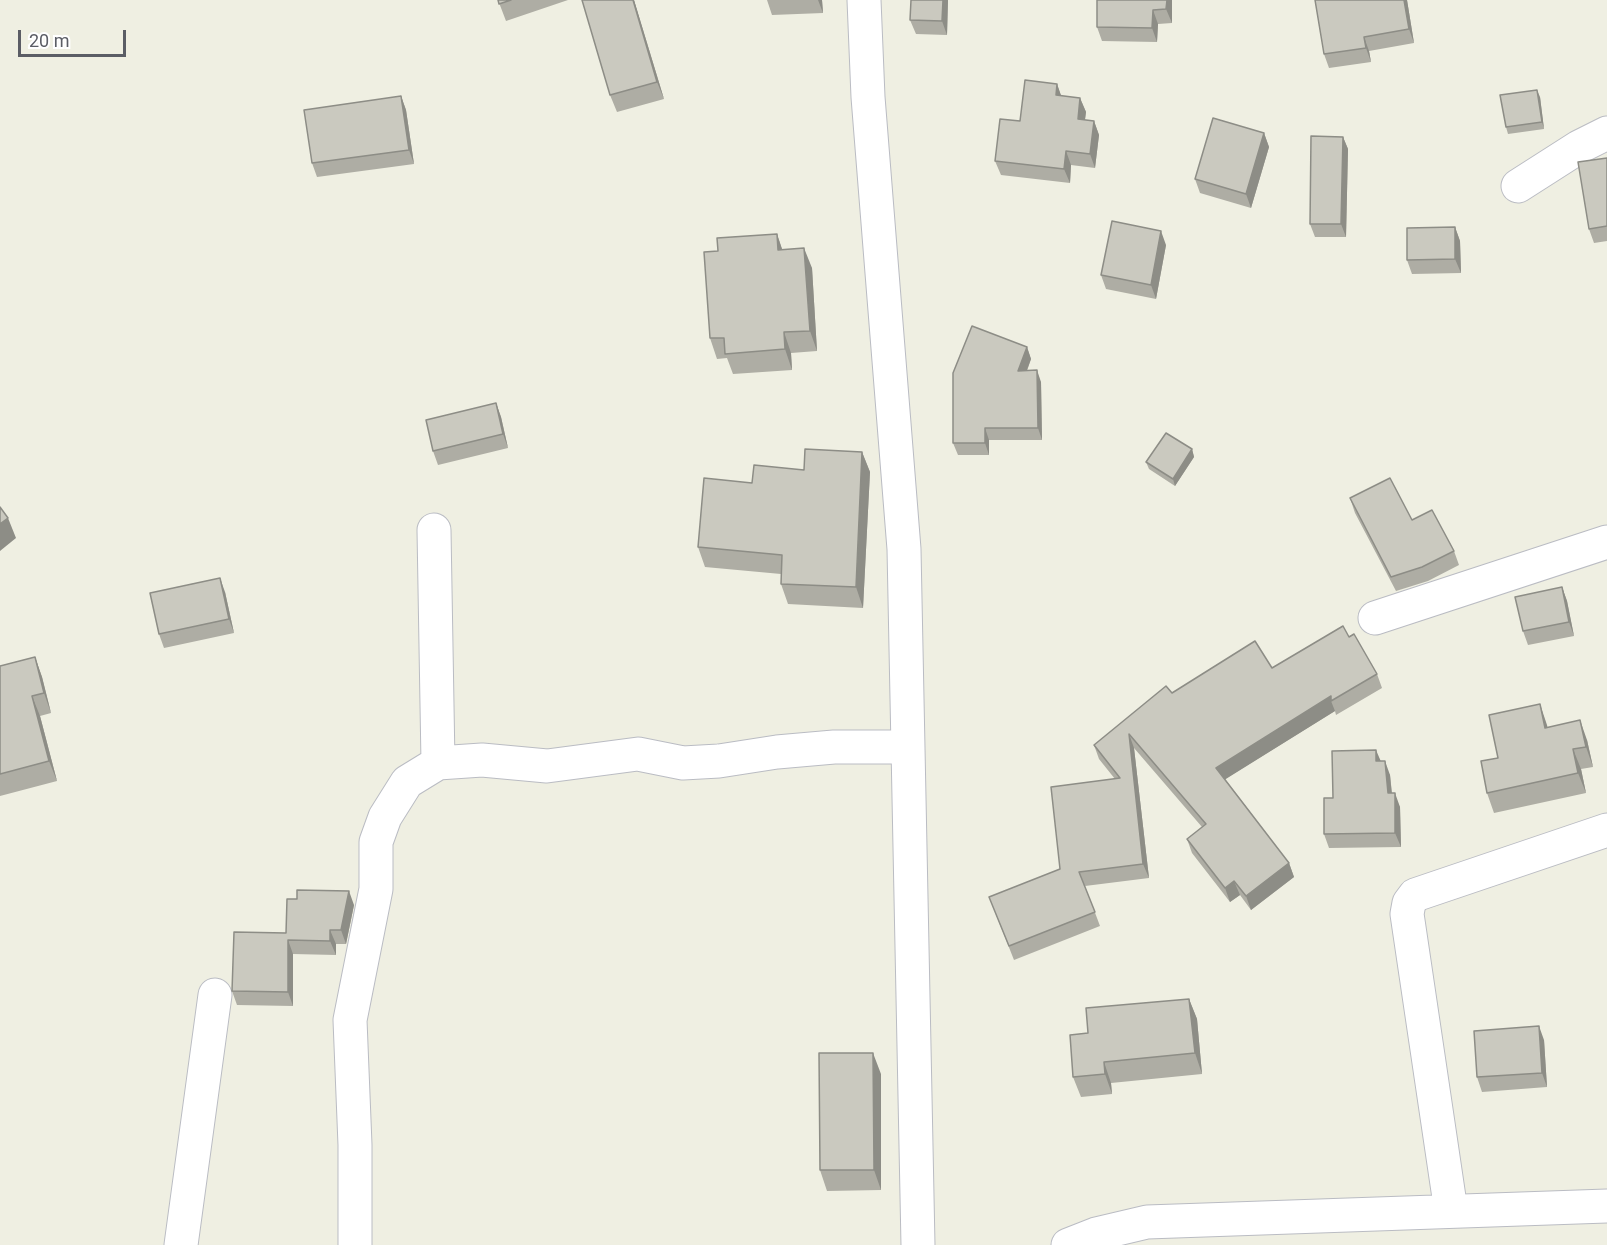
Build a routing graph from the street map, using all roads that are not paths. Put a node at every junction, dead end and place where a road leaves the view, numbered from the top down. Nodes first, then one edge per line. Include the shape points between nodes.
1 (864, 0) edge
2 (1607, 133) edge
3 (1518, 186) dead end
4 (434, 530) dead end
5 (1607, 542) edge
6 (1375, 618) dead end
7 (907, 747) junction
8 (438, 763) junction
9 (1607, 830) edge
10 (215, 995) dead end
11 (1607, 1206) edge
12 (1451, 1211) junction
13 (181, 1245) edge
14 (355, 1245) edge
15 (918, 1245) edge
16 (1068, 1245) edge

1 - 7 street via 868,97 904,549
2 - 3 street
4 - 8 street
5 - 6 street
7 - 8 street via 834,747 683,763 638,754 547,766 482,760
7 - 15 street
8 - 14 street via 407,782 376,842 376,889 350,1020
9 - 12 street via 1415,895 1410,903 1407,914
10 - 13 street
11 - 12 street
12 - 16 street via 1147,1222

